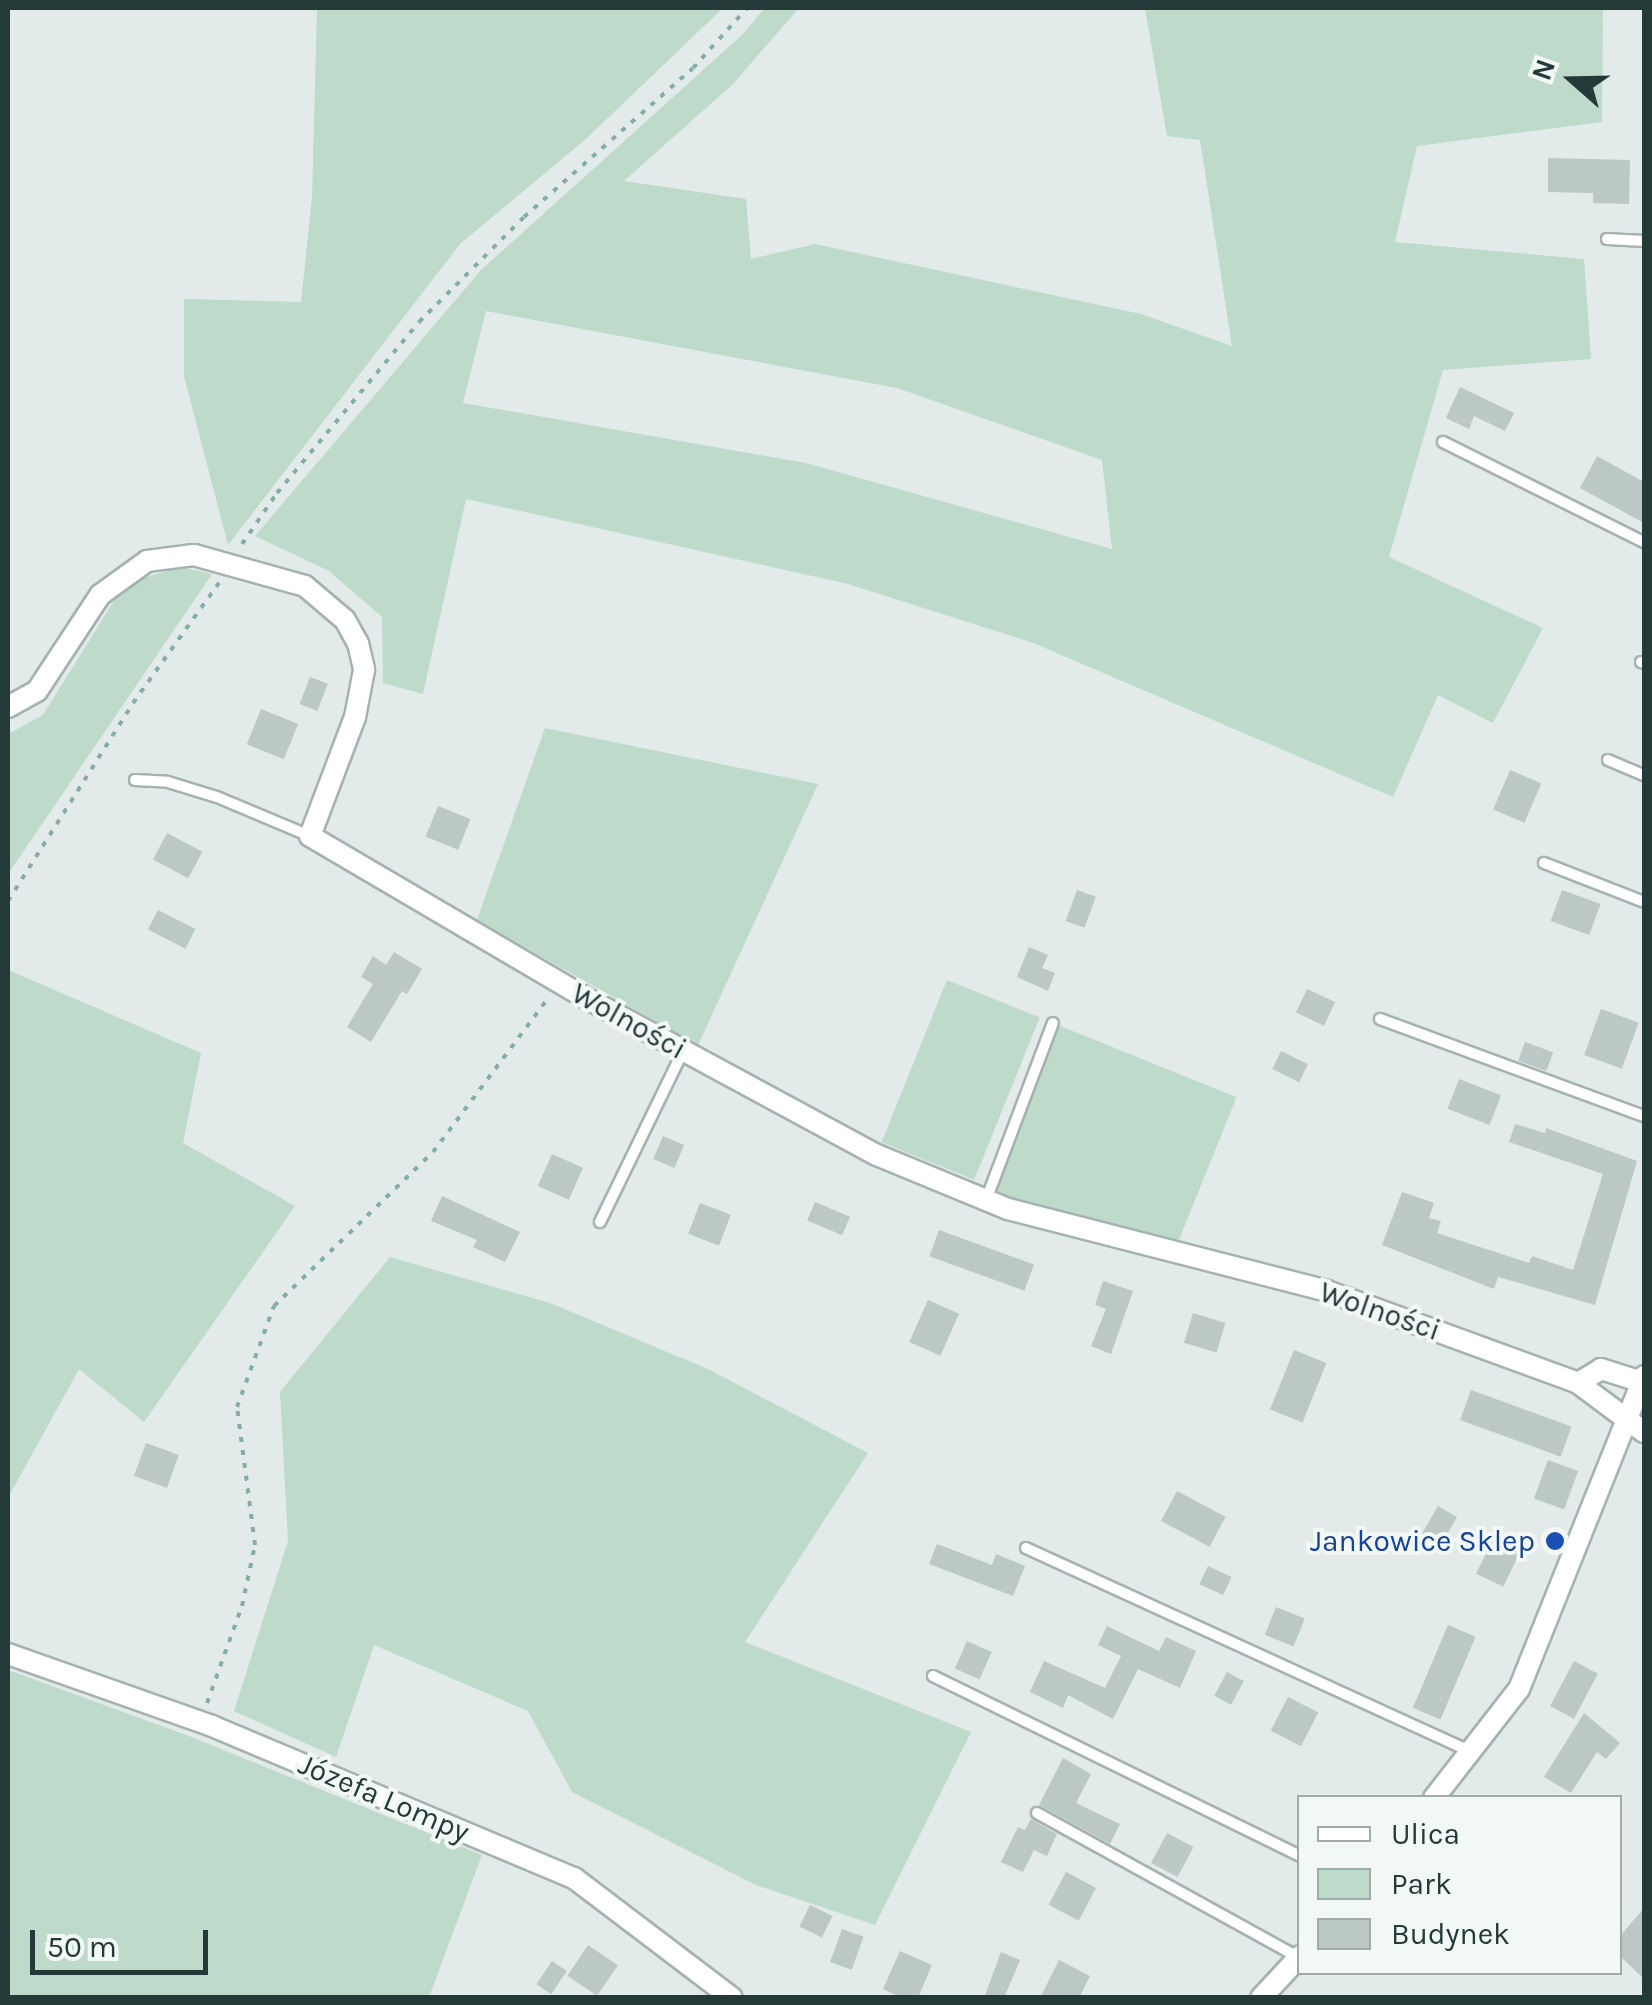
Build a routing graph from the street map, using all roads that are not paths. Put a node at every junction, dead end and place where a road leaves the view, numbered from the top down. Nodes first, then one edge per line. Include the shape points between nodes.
1 (1607, 239) dead end
2 (1644, 241) edge
3 (1443, 442) dead end
4 (1644, 542) edge
5 (8, 707) edge
6 (1608, 760) dead end
7 (1644, 775) edge
8 (135, 780) dead end
9 (310, 836) junction
10 (1544, 862) dead end
11 (1644, 902) edge
12 (1380, 1019) dead end
13 (1053, 1022) dead end
14 (683, 1050) junction
15 (1644, 1116) edge
16 (986, 1200) junction
17 (600, 1222) dead end
18 (1644, 1379) edge
19 (1578, 1383) junction
20 (1637, 1426) edge
21 (1026, 1548) dead end
22 (8, 1654) edge
23 (934, 1676) dead end
24 (1470, 1751) junction
25 (1436, 1795) edge
26 (1037, 1813) dead end
27 (1297, 1855) edge
28 (1297, 1955) edge
29 (1297, 1958) edge
30 (732, 1998) edge
31 (1261, 1998) edge

1 - 2 lane
3 - 4 lane
5 - 9 street via 37,690 100,594 130,570 178,555 305,586 334,608 358,643 364,670 360,700
6 - 7 lane
8 - 9 lane via 217,796
9 - 14 street, Wolności
10 - 11 lane
12 - 15 lane
13 - 16 lane
14 - 16 street, Wolności via 877,1155
14 - 17 lane
16 - 19 street, Wolności via 1327,1291
18 - 19 street, Wolności via 1601,1369
18 - 20 street
19 - 20 street, Wolności
20 - 24 street via 1519,1689
21 - 24 lane
22 - 30 street, Józefa Lompy via 200,1722 574,1878
23 - 27 lane
24 - 25 street
26 - 28 lane
29 - 31 street

